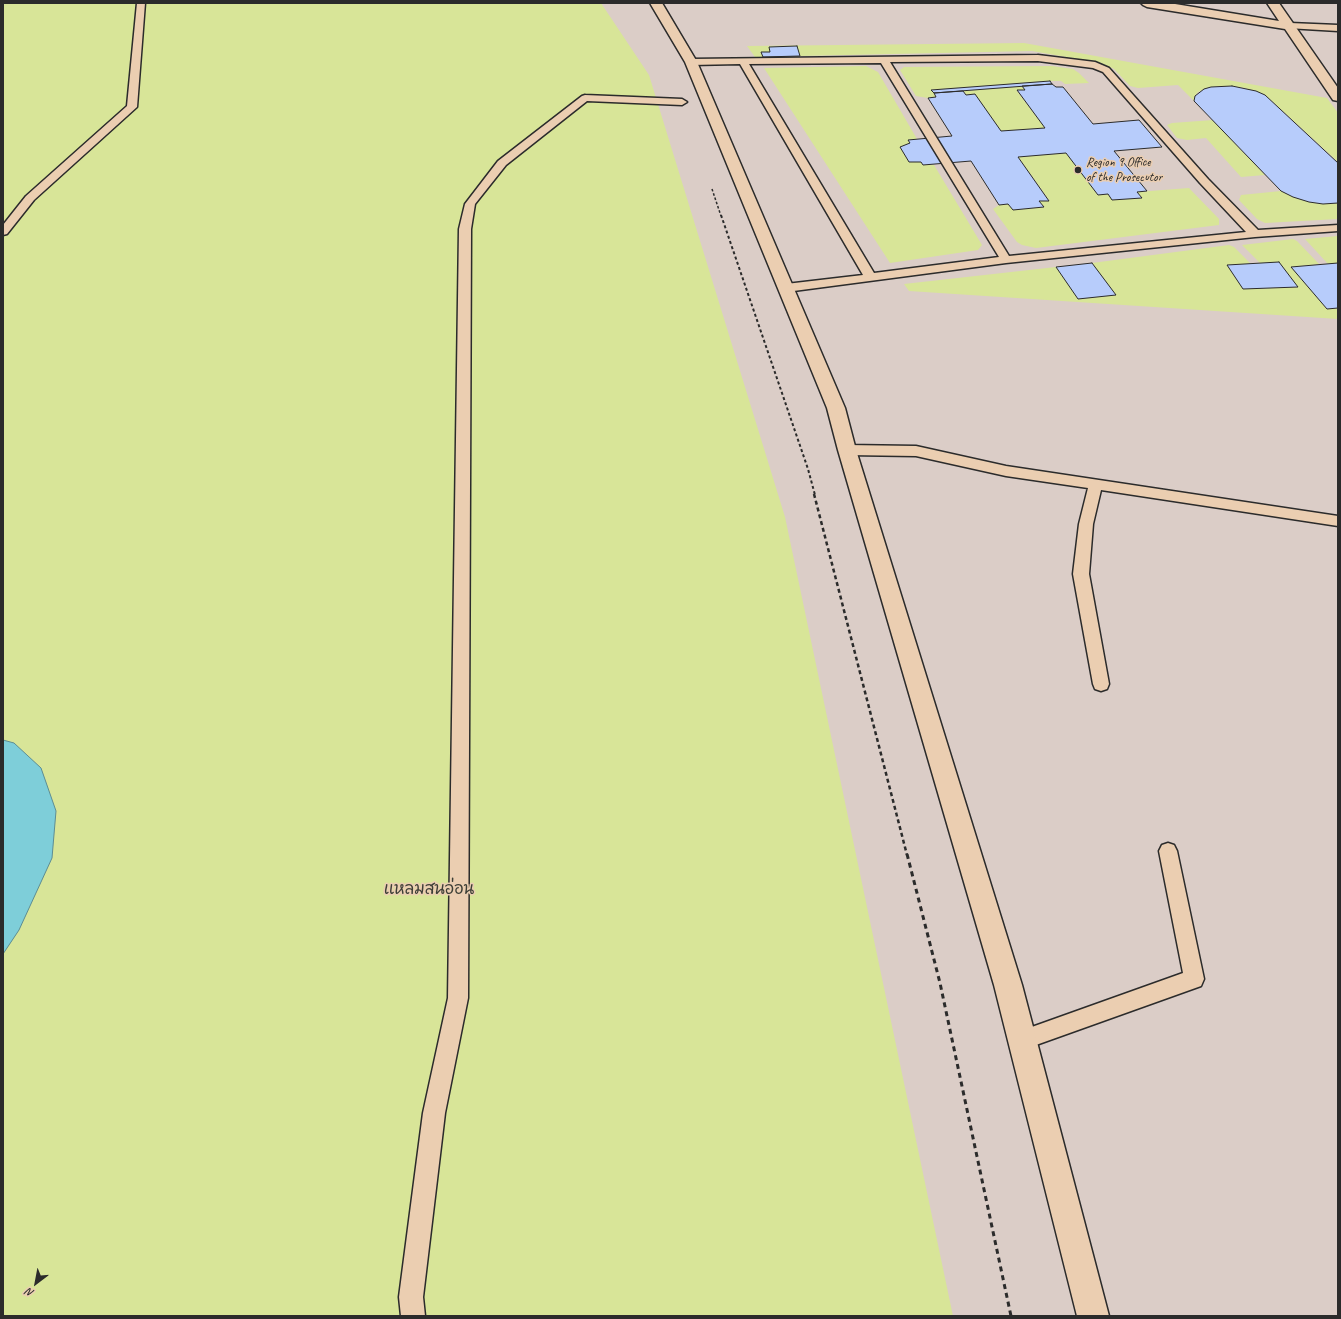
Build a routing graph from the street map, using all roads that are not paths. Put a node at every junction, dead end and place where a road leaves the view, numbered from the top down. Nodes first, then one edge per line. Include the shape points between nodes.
1 (141, 3) edge
2 (656, 3) edge
3 (1147, 3) edge
4 (1273, 3) edge
5 (1290, 26) junction
6 (1338, 28) edge
7 (883, 59) junction
8 (691, 62) junction
9 (742, 62) junction
10 (1338, 97) edge
11 (682, 102) dead end
12 (1338, 228) edge
13 (3, 232) edge
14 (1255, 234) junction
15 (1006, 260) junction
16 (870, 277) junction
17 (786, 288) junction
18 (847, 450) junction
19 (1096, 484) junction
20 (1338, 521) edge
21 (1101, 684) dead end
22 (1168, 851) dead end
23 (1022, 1040) junction
24 (413, 1316) edge
25 (1093, 1316) edge

1 - 13 lane via 132,107 30,198
2 - 8 street
3 - 5 street
4 - 5 street
5 - 6 lane
5 - 10 street
7 - 9 lane
7 - 14 lane via 1038,58 1080,62 1106,70 1204,182
7 - 15 lane
8 - 9 lane
8 - 17 street
9 - 16 lane
11 - 24 lane via 586,98 502,163 470,204 465,229 458,998 434,1113 411,1297
12 - 14 lane
14 - 15 lane
15 - 16 lane
16 - 17 lane
17 - 18 street via 836,408
18 - 19 lane via 916,451 1006,471
18 - 23 street via 1008,985
19 - 20 lane
19 - 21 lane via 1086,524 1081,574
22 - 23 lane via 1194,979
23 - 25 street

